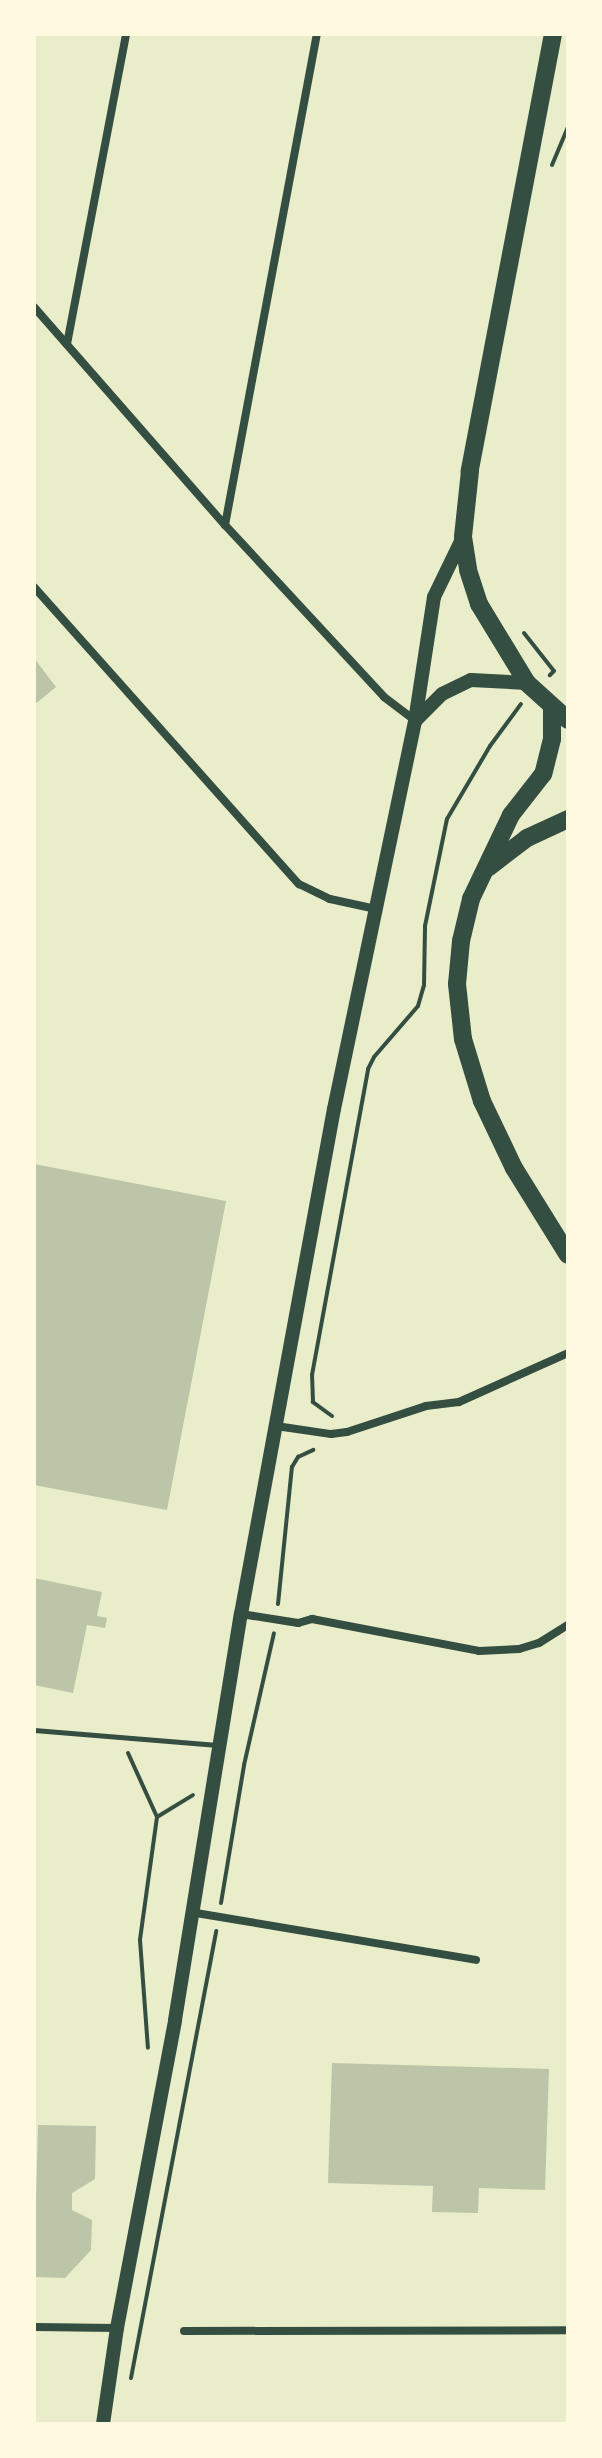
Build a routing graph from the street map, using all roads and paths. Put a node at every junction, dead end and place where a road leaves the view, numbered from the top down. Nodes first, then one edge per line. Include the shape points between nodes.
1 (126, 34) edge
2 (317, 34) edge
3 (553, 34) edge
4 (568, 127) edge
5 (546, 178) dead end
6 (34, 307) edge
7 (67, 344) junction
8 (225, 525) junction
9 (463, 537) junction
10 (34, 587) edge
11 (515, 624) dead end
12 (531, 687) junction
13 (552, 708) junction
14 (568, 720) edge
15 (415, 721) junction
16 (568, 819) edge
17 (486, 870) junction
18 (377, 909) junction
19 (568, 1255) edge
20 (568, 1353) edge
21 (276, 1426) junction
22 (331, 1434) junction
23 (241, 1614) junction
24 (277, 1619) junction
25 (568, 1625) edge
26 (34, 1730) edge
27 (120, 1735) junction
28 (218, 1746) junction
29 (190, 1912) junction
30 (219, 1917) junction
31 (476, 1960) dead end
32 (149, 2058) dead end
33 (34, 2327) edge
34 (117, 2328) junction
35 (568, 2330) edge
36 (184, 2331) dead end
37 (130, 2385) dead end
38 (103, 2424) edge

1 - 7 street
2 - 8 street
3 - 9 highway via 470,471
4 - 5 path
6 - 7 street
7 - 8 street
8 - 15 street via 384,697
9 - 12 highway via 479,604
9 - 15 main road via 434,597
10 - 18 street via 299,884 330,899
11 - 12 path via 554,671
12 - 13 highway
12 - 15 main road via 489,678 471,680 442,694
12 - 22 path via 451,810 425,926 424,985 418,1006 370,1063 312,1375 313,1402 334,1417
13 - 14 highway
13 - 17 highway via 552,739 543,774 511,815
15 - 18 main road
16 - 17 highway via 527,838
17 - 19 highway via 471,899 461,941 457,984 463,1039 495,1129
18 - 21 main road
20 - 22 street via 459,1402 426,1406
21 - 22 street
21 - 23 main road
22 - 24 path via 328,1448 310,1450 292,1467
23 - 24 street
23 - 28 main road
24 - 25 street via 312,1619 479,1651 519,1649
24 - 30 path via 244,1765
26 - 27 lane
27 - 28 lane
27 - 32 path via 157,1817 140,1940
28 - 29 main road
29 - 30 street
29 - 34 main road
30 - 31 street
30 - 37 path
33 - 34 street
34 - 38 main road
35 - 36 street

